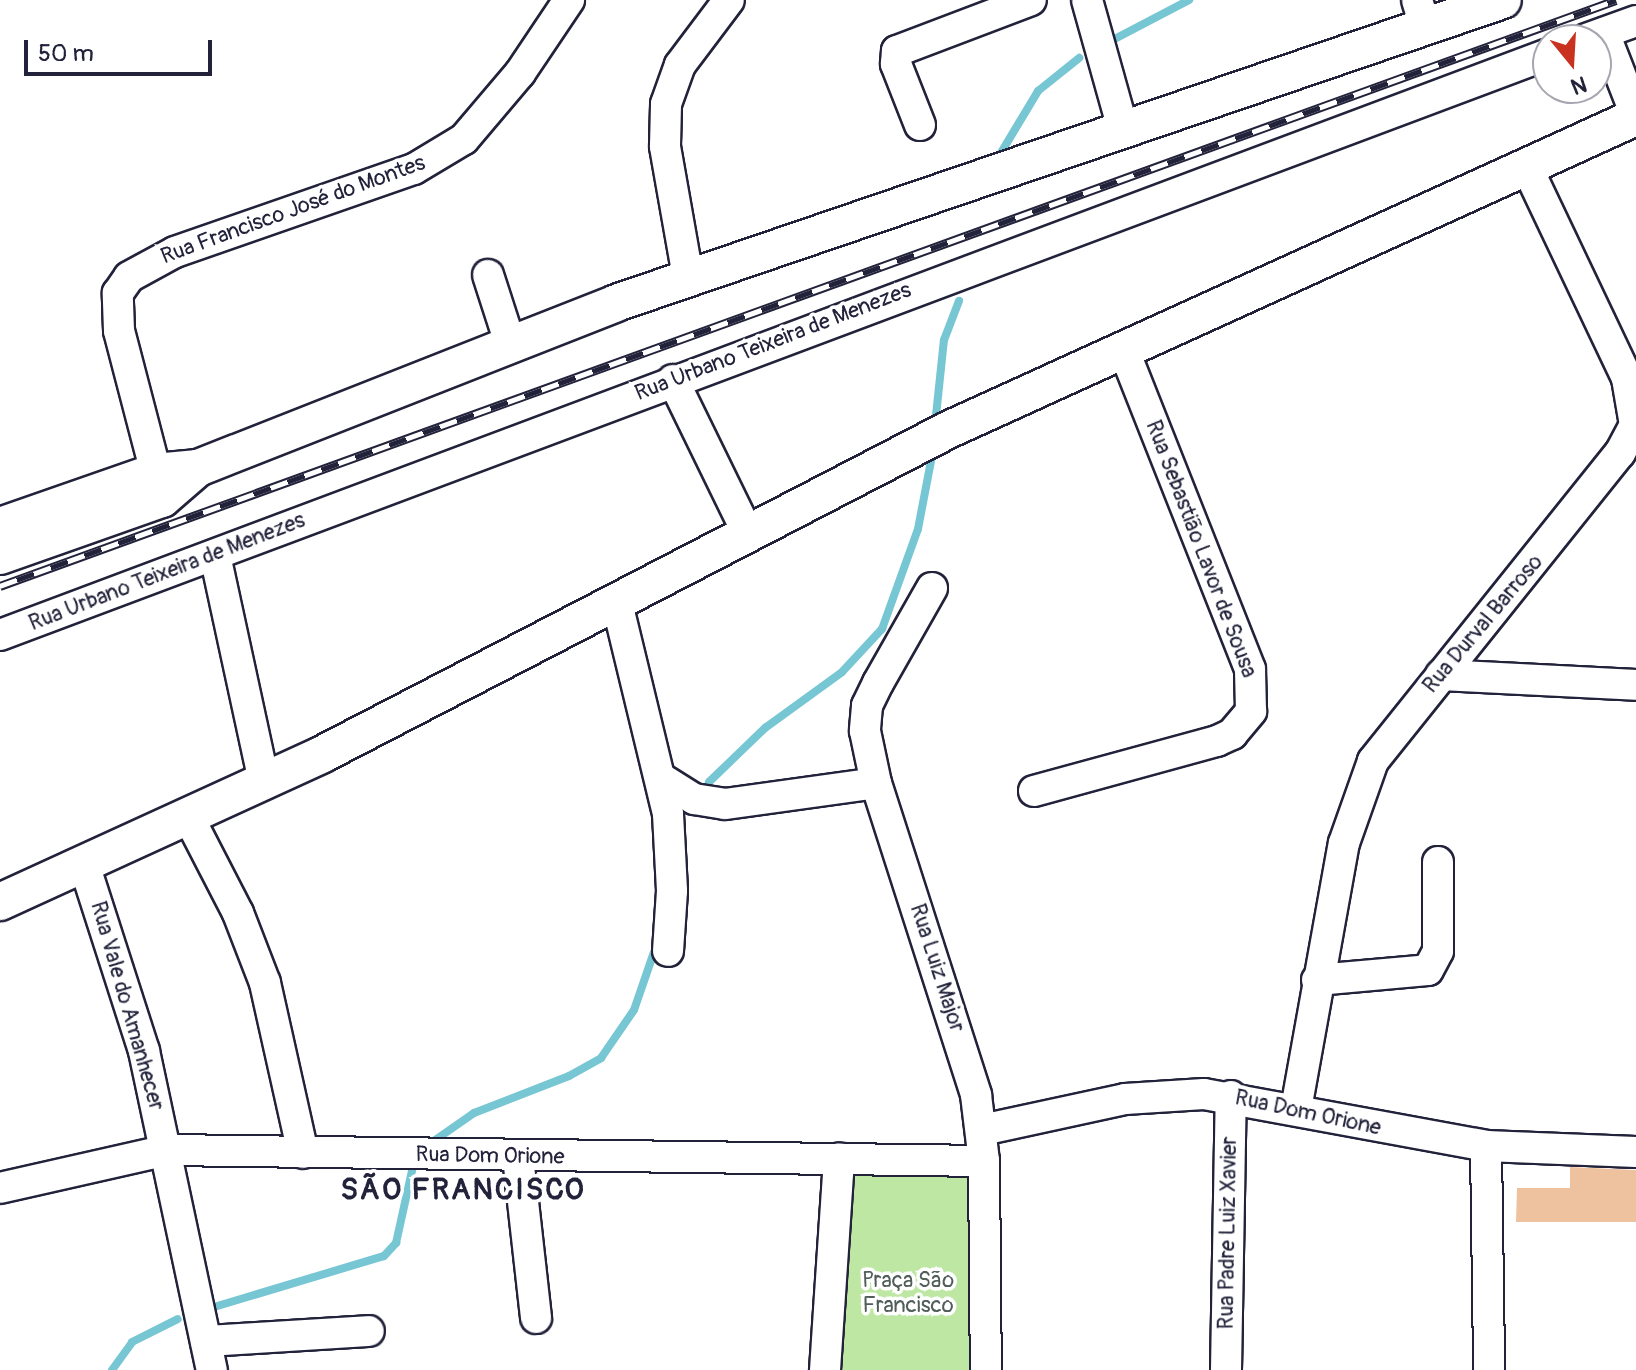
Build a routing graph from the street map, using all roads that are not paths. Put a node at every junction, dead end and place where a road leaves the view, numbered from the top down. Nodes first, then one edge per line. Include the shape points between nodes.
1 (569, 0) edge
2 (729, 0) edge
3 (1031, 0) edge
4 (1087, 0) edge
5 (1503, 0) edge
6 (1421, 13) edge
7 (1636, 21) edge
8 (1612, 30) edge
9 (1532, 60) edge
10 (1612, 70) edge
11 (1636, 116) edge
12 (920, 125) dead end
13 (1123, 129) junction
14 (1527, 167) junction
15 (488, 275) dead end
16 (688, 277) junction
17 (510, 343) junction
18 (1123, 348) junction
19 (673, 380) junction
20 (1635, 425) edge
21 (159, 485) junction
22 (0, 526) edge
23 (748, 534) junction
24 (215, 555) junction
25 (0, 556) edge
26 (932, 588) dead end
27 (617, 603) junction
28 (0, 635) edge
29 (1441, 675) junction
30 (1636, 685) edge
31 (662, 779) junction
32 (264, 782) junction
33 (876, 783) junction
34 (1034, 791) dead end
35 (189, 818) junction
36 (1438, 862) dead end
37 (84, 864) junction
38 (0, 902) edge
39 (668, 951) dead end
40 (1317, 980) junction
41 (1231, 1096) junction
42 (1296, 1109) junction
43 (982, 1130) junction
44 (1486, 1146) junction
45 (167, 1150) junction
46 (1636, 1152) edge
47 (303, 1153) junction
48 (518, 1157) junction
49 (839, 1158) junction
50 (984, 1161) junction
51 (0, 1188) edge
52 (536, 1318) dead end
53 (369, 1331) dead end
54 (209, 1356) edge
55 (825, 1370) edge
56 (986, 1370) edge
57 (1226, 1370) edge
58 (1489, 1370) edge

1 - 21 street, Rua Francisco José do Montes via 520,73 464,139 414,169 175,252 129,277 118,293 119,331
2 - 16 street via 680,65 666,104 665,146
3 - 12 street via 897,51 896,64
4 - 13 street
5 - 6 street
6 - 13 street
7 - 8 street
9 - 19 street, Rua Urbano Teixeira de Menezes
10 - 11 street
11 - 14 street
13 - 16 street
14 - 18 street
14 - 20 street, Rua Durval Barroso via 1627,378
15 - 17 street
16 - 17 street
17 - 21 street
18 - 23 street via 917,445
18 - 34 street, Rua Sebastião Lavor de Sousa via 1250,669 1251,711 1232,734 1217,741
19 - 23 street
19 - 24 street, Rua Urbano Teixeira de Menezes
20 - 29 street, Rua Durval Barroso via 1620,453
21 - 22 street
21 - 25 street
23 - 27 street
24 - 28 street, Rua Urbano Teixeira de Menezes
24 - 32 street
26 - 33 street, Rua Luiz Major via 867,706 865,731
27 - 31 street
27 - 32 street
29 - 30 street
29 - 40 street, Rua Durval Barroso via 1381,748 1358,795
31 - 33 street via 694,799 725,804
31 - 39 street via 671,861
32 - 35 street
33 - 43 street, Rua Luiz Major via 967,1058
35 - 37 street
35 - 47 street via 238,913 265,983
36 - 40 street via 1438,951 1428,970
37 - 38 street
37 - 45 street, Rua Vale do Amanhecer via 134,1012
40 - 42 street, Rua Durval Barroso
41 - 42 street, Rua Dom Orione
41 - 43 street, Rua Dom Orione via 1125,1099
41 - 57 street, Rua Padre Luiz Xavier
42 - 44 street, Rua Dom Orione
43 - 50 street, Rua Luiz Major
44 - 46 street, Rua Dom Orione
44 - 58 street
45 - 47 street, Rua Dom Orione
45 - 51 street, Rua Dom Orione
45 - 54 street, Rua Vale do Amanhecer
47 - 48 street, Rua Dom Orione
48 - 49 street, Rua Dom Orione
48 - 52 street
49 - 50 street, Rua Dom Orione
49 - 55 street
50 - 56 street, Rua Luiz Major
53 - 54 street

